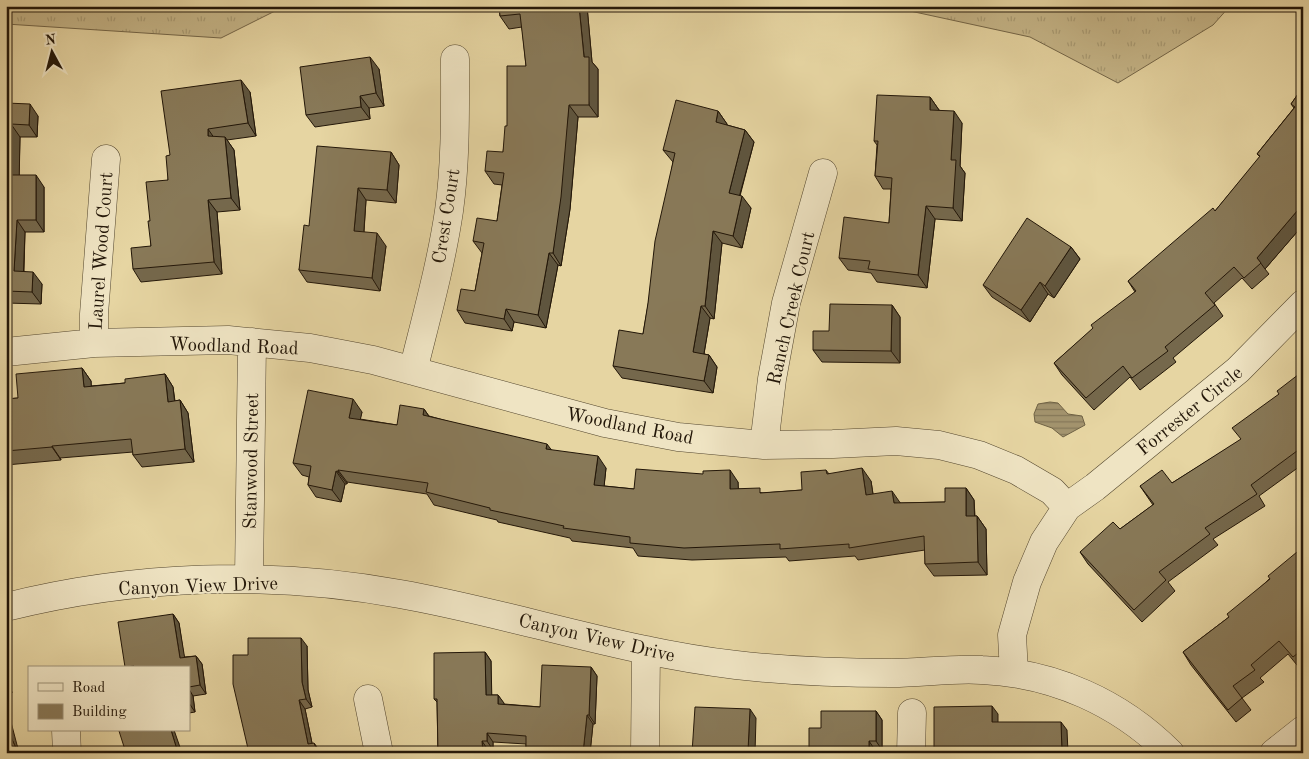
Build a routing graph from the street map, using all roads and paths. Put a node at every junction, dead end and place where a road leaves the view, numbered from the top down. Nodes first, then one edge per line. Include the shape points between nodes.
1 (455, 59) dead end
2 (106, 159) dead end
3 (823, 173) dead end
4 (1303, 304) edge
5 (252, 342) junction
6 (94, 343) junction
7 (6, 352) edge
8 (413, 370) junction
9 (764, 445) junction
10 (1067, 507) junction
11 (248, 580) junction
12 (6, 607) edge
13 (646, 650) junction
14 (1014, 673) junction
15 (368, 700) dead end
16 (912, 713) dead end
17 (1303, 730) edge
18 (66, 732) edge
19 (67, 753) edge
20 (379, 753) edge
21 (645, 753) edge
22 (911, 753) edge
23 (1170, 753) edge
24 (1274, 753) edge

1 - 8 street, Crest Court via 455,152 449,210
2 - 6 street, Laurel Wood Court
3 - 9 street, Ranch Creek Court via 786,303
4 - 10 street, Forrester Circle via 1238,370
5 - 6 street, Woodland Road
5 - 8 street, Woodland Road via 310,348
5 - 11 street, Stanwood Street
6 - 7 street, Woodland Road
8 - 9 street, Woodland Road via 605,423 678,437
9 - 10 street, Woodland Road via 896,441 939,445 979,455 1016,470 1052,491
10 - 14 street via 1044,542 1027,582 1012,635
11 - 12 street, Canyon View Drive via 178,581 104,588
11 - 13 street, Canyon View Drive via 319,583 399,593
13 - 14 street, Canyon View Drive via 734,665 811,672 980,669
13 - 21 street
14 - 23 street, Canyon View Drive via 1051,681 1089,695 1125,715
15 - 20 street
16 - 22 street
17 - 24 street
18 - 19 street

